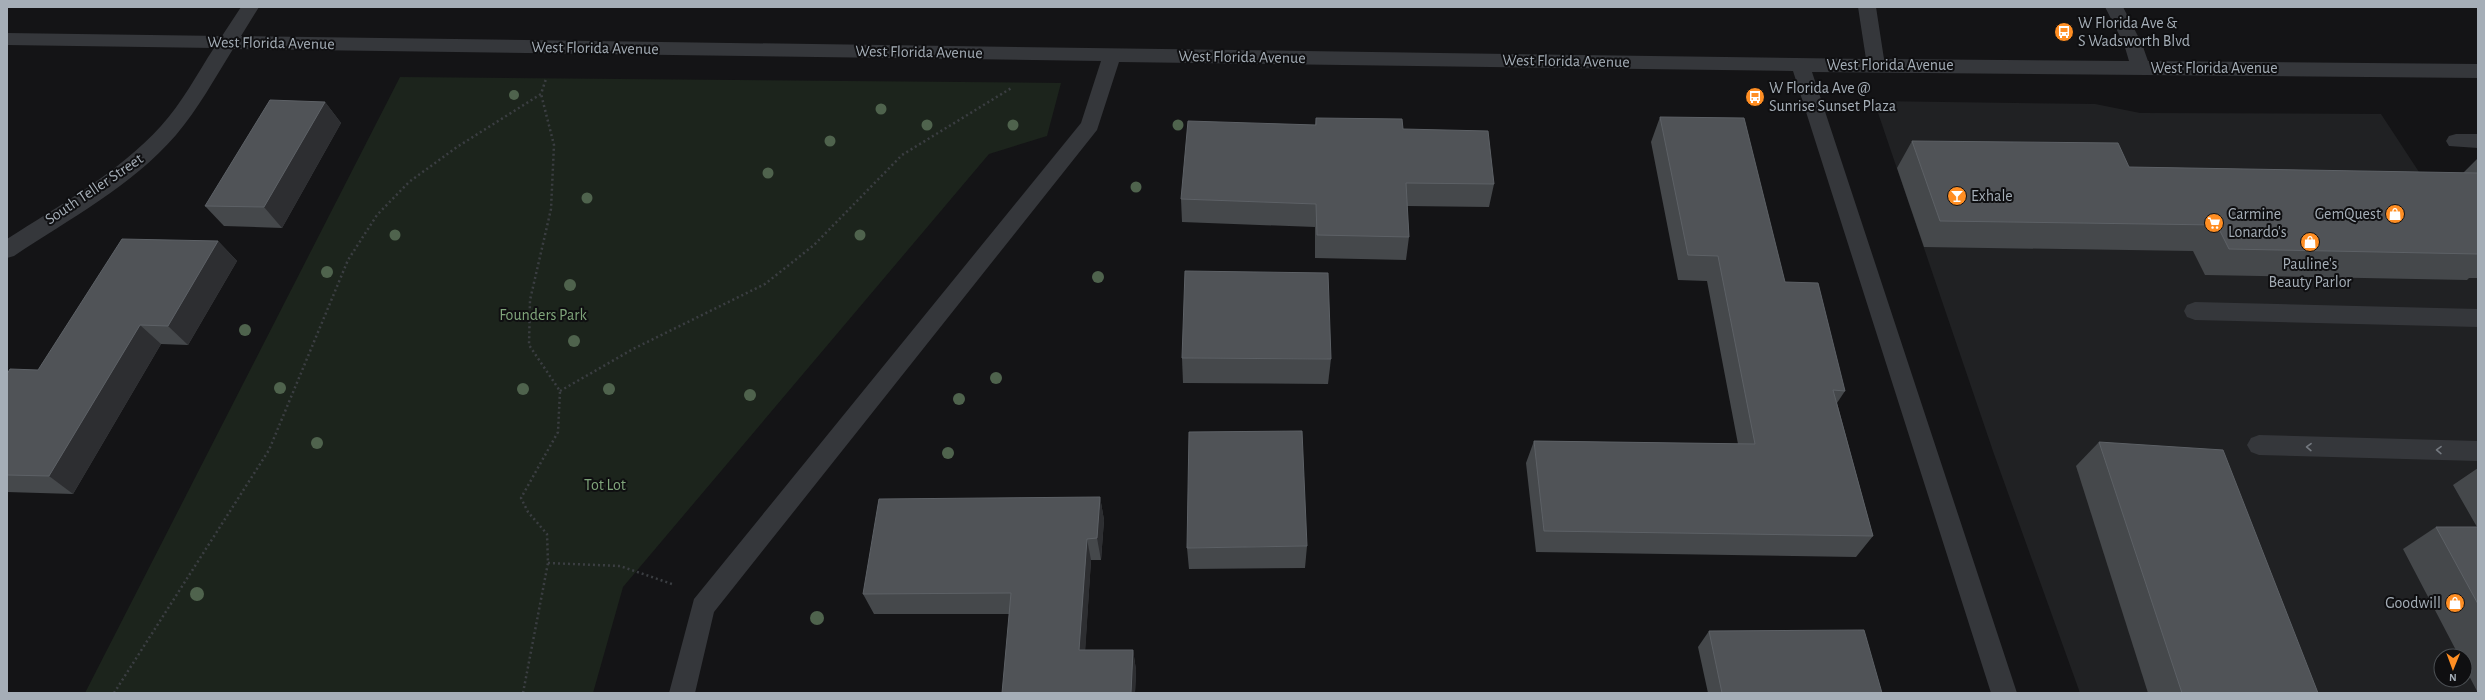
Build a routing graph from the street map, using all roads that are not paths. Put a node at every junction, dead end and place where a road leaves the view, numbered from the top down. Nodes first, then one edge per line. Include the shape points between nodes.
1 (250, 7) edge
2 (1867, 7) edge
3 (2114, 7) edge
4 (7, 39) edge
5 (228, 42) junction
6 (1112, 55) junction
7 (1800, 64) junction
8 (1876, 66) junction
9 (2140, 67) junction
10 (2478, 71) edge
11 (2456, 141) dead end
12 (2478, 141) edge
13 (7, 250) edge
14 (2195, 311) dead end
15 (2478, 318) edge
16 (2258, 445) dead end
17 (2478, 451) edge
18 (682, 693) edge
19 (2004, 693) edge

1 - 5 street, South Teller Street
2 - 8 street
3 - 9 street via 2133,44
4 - 5 street, West Florida Avenue
5 - 6 street, West Florida Avenue
5 - 13 street, South Teller Street via 185,109 149,151 107,184
6 - 7 street, West Florida Avenue
6 - 18 street via 1090,125 703,607
7 - 8 street, West Florida Avenue
7 - 19 street
8 - 9 street, West Florida Avenue
9 - 10 street, West Florida Avenue
11 - 12 street
14 - 15 street
17 -> 16 street

